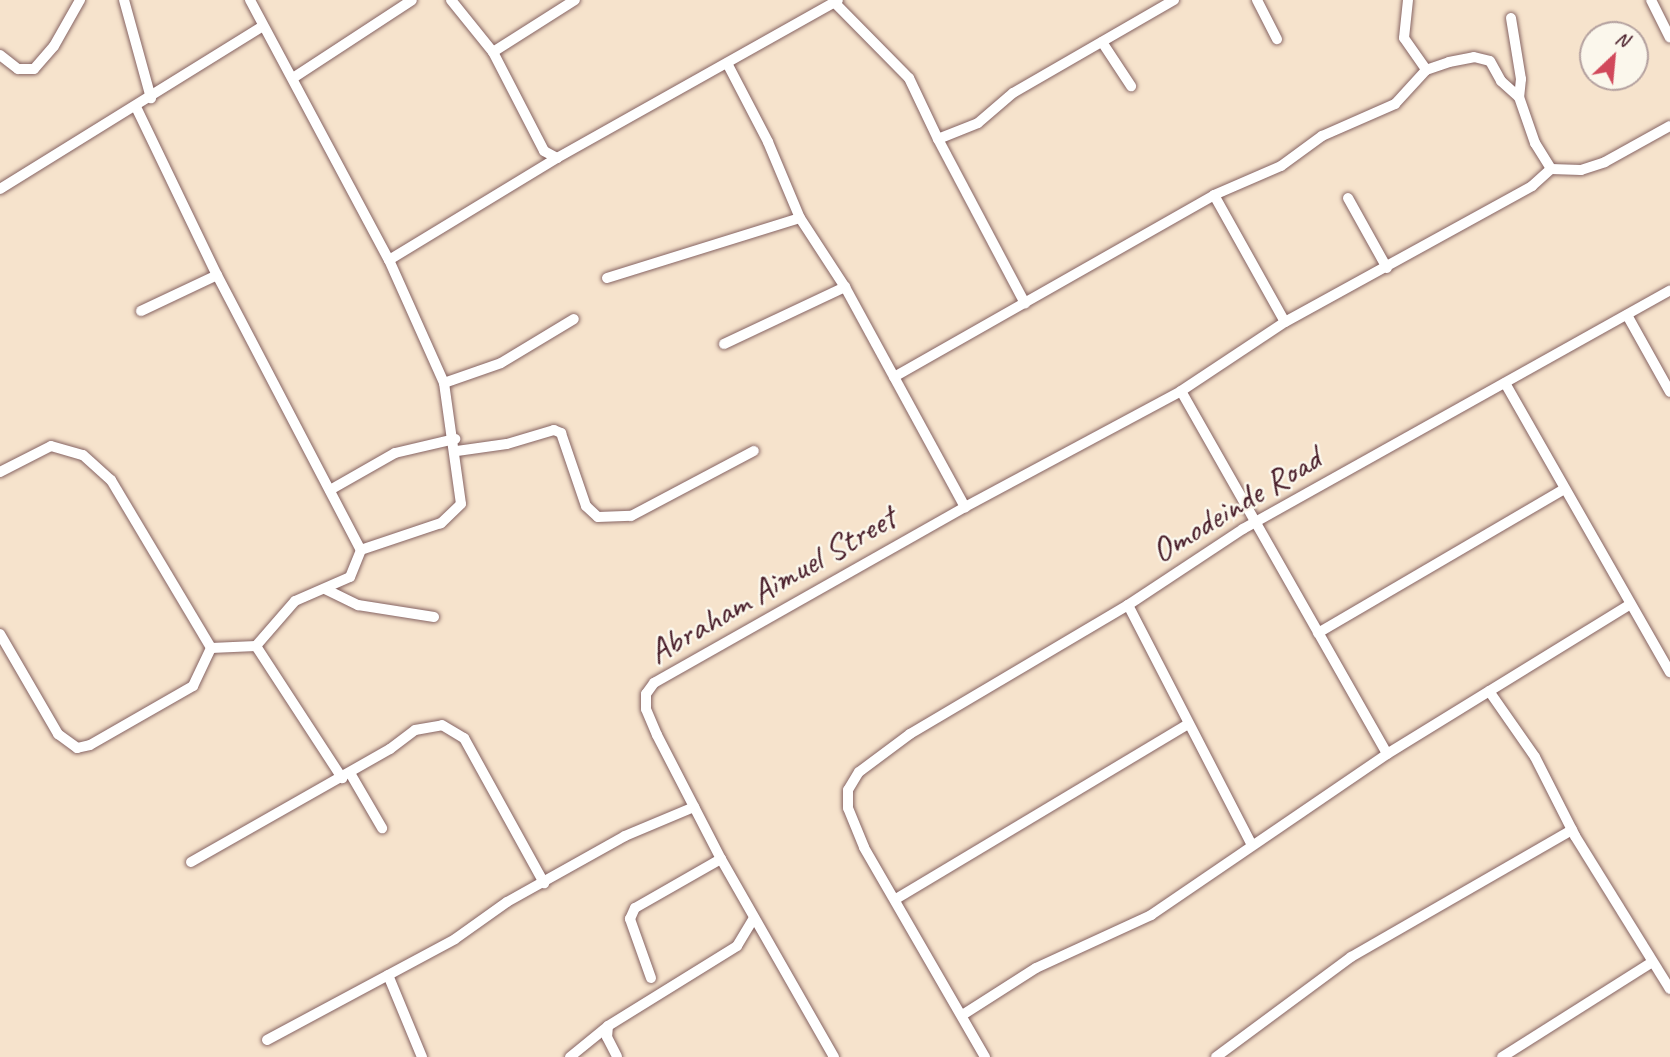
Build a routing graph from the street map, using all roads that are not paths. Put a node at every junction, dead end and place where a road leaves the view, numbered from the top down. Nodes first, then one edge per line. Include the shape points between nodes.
1 (80, 0) edge
2 (124, 0) edge
3 (250, 0) edge
4 (412, 0) edge
5 (451, 0) edge
6 (575, 0) edge
7 (1174, 0) edge
8 (1257, 0) edge
9 (1408, 0) edge
10 (1651, 0) edge
11 (836, 1) edge
12 (1511, 18) dead end
13 (263, 26) junction
14 (1670, 38) edge
15 (1277, 39) dead end
16 (1102, 42) junction
17 (493, 52) junction
18 (0, 55) edge
19 (728, 65) junction
20 (1426, 70) junction
21 (293, 78) junction
22 (1131, 86) dead end
23 (1519, 97) junction
24 (151, 98) junction
25 (136, 107) junction
26 (1670, 126) edge
27 (938, 139) junction
28 (557, 158) junction
29 (1551, 169) junction
30 (0, 189) edge
31 (1214, 195) junction
32 (1348, 198) dead end
33 (800, 218) junction
34 (389, 260) junction
35 (1387, 268) junction
36 (217, 275) junction
37 (607, 278) dead end
38 (845, 287) junction
39 (1670, 290) edge
40 (1025, 303) junction
41 (141, 311) dead end
42 (1628, 315) junction
43 (575, 319) dead end
44 (1285, 322) junction
45 (724, 344) dead end
46 (894, 377) junction
47 (444, 383) junction
48 (1506, 383) junction
49 (1181, 391) junction
50 (1670, 392) edge
51 (456, 445) junction
52 (754, 451) dead end
53 (0, 472) edge
54 (1564, 489) junction
55 (330, 490) junction
56 (965, 507) junction
57 (1255, 523) junction
58 (361, 550) junction
59 (325, 589) junction
60 (1128, 605) junction
61 (1629, 605) junction
62 (434, 617) dead end
63 (1318, 633) junction
64 (0, 634) edge
65 (256, 646) junction
66 (211, 648) junction
67 (1670, 672) edge
68 (1489, 691) junction
69 (1188, 724) junction
70 (1387, 754) junction
71 (346, 775) junction
72 (694, 807) junction
73 (382, 828) dead end
74 (1572, 830) junction
75 (1252, 845) junction
76 (720, 859) junction
77 (191, 862) dead end
78 (544, 883) junction
79 (896, 899) junction
80 (754, 918) junction
81 (1652, 962) junction
82 (388, 975) junction
83 (651, 978) dead end
84 (1670, 989) edge
85 (964, 1014) junction
86 (608, 1026) junction
87 (267, 1040) dead end
88 (422, 1057) edge
89 (570, 1057) edge
90 (617, 1057) edge
91 (834, 1057) edge
92 (985, 1057) edge
93 (1216, 1057) edge
94 (1502, 1057) edge

1 - 18 street via 54,46 34,69 18,69
2 - 24 street
3 - 13 street
4 - 21 street
5 - 17 street
6 - 17 street
7 - 16 street
8 - 15 street
9 - 20 street via 1404,38
10 - 14 street
11 - 19 street
11 - 27 street via 909,78
12 - 23 street via 1521,79
13 - 21 street
13 - 24 street
16 - 22 street
16 - 27 street via 1013,93 978,122
17 - 28 street via 544,151
19 - 28 street
19 - 33 street
20 - 23 street via 1462,59 1486,58
20 - 31 street via 1395,104 1322,136 1282,166
21 - 34 street
23 - 29 street via 1535,144
24 - 25 street
25 - 30 street
25 - 36 street
26 - 29 street via 1605,162 1581,170
27 - 40 street
28 - 34 street
29 - 35 street, Abraham Aimuel Street via 1532,186
31 - 40 street
31 - 44 street
32 - 35 street
33 - 37 street
33 - 38 street
34 - 47 street
35 - 44 street, Abraham Aimuel Street
36 - 41 street
36 - 55 street
38 - 45 street
38 - 46 street
39 - 42 street, Omodeinde Road
40 - 46 street
42 - 48 street, Omodeinde Road
42 - 50 street
43 - 47 street via 501,363
44 - 49 street, Abraham Aimuel Street
46 - 56 street
47 - 51 street
48 - 54 street
48 - 57 street, Omodeinde Road
49 - 56 street, Abraham Aimuel Street
49 - 57 street
51 - 52 street via 507,444 554,430 561,433 586,506 598,517 632,516
51 - 55 street via 395,453
51 - 58 street via 461,504 456,513 441,523
53 - 66 street via 51,446 83,455 111,480
54 - 61 street
54 - 63 street
55 - 58 street
56 - 72 street, Abraham Aimuel Street via 654,683 646,694 646,709
57 - 60 street, Omodeinde Road
57 - 63 street
58 - 59 street via 350,577
59 - 62 street via 358,605
59 - 65 street via 295,601
60 - 69 street
60 - 79 street, Omodeinde Road via 910,734 859,772 848,790 848,808 864,847
61 - 67 street
61 - 68 street
63 - 70 street
64 - 66 street via 58,734 77,748 90,745 193,685
65 - 66 street
65 - 71 street
68 - 70 street
68 - 74 street via 1535,757
69 - 75 street
69 - 79 street
70 - 75 street
71 - 73 street
71 - 77 street
71 - 78 street via 424,725 442,724 464,738
72 - 76 street, Abraham Aimuel Street
72 - 78 street via 625,836
74 - 81 street
74 - 93 street via 1351,957
75 - 85 street via 1151,915 1036,968
76 - 80 street, Abraham Aimuel Street
76 - 83 street via 635,908 630,919
78 - 82 street
79 - 85 street
80 - 86 street via 737,946
80 - 91 street, Abraham Aimuel Street
81 - 84 street
81 - 94 street
82 - 87 street
82 - 88 street
85 - 92 street
86 - 89 street
86 - 90 street via 607,1037

